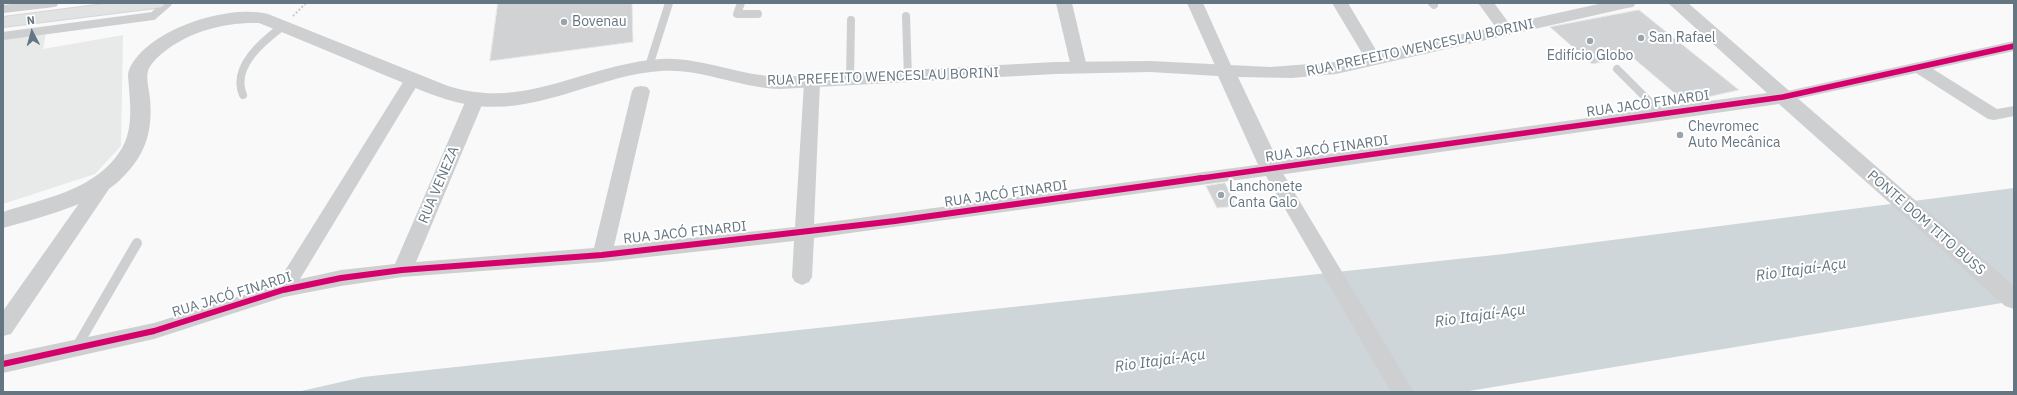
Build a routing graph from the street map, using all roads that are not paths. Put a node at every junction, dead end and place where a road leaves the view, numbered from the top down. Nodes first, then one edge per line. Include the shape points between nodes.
1 (54, 3) edge
2 (156, 3) edge
3 (168, 3) edge
4 (669, 3) edge
5 (741, 3) edge
6 (1064, 3) edge
7 (1195, 3) edge
8 (1340, 3) edge
9 (1486, 3) edge
10 (1627, 3) edge
11 (1677, 3) edge
12 (121, 5) edge
13 (3, 9) edge
14 (758, 14) dead end
15 (906, 16) dead end
16 (850, 20) dead end
17 (3, 22) edge
18 (283, 26) junction
19 (1506, 30) junction
20 (3, 36) edge
21 (2014, 46) edge
22 (1374, 60) junction
23 (649, 66) junction
24 (1079, 67) junction
25 (1918, 67) junction
26 (1617, 69) dead end
27 (1226, 72) junction
28 (908, 78) junction
29 (413, 79) junction
30 (850, 81) junction
31 (812, 82) junction
32 (641, 92) dead end
33 (243, 95) dead end
34 (1783, 97) junction
35 (475, 100) junction
36 (1757, 101) junction
37 (2014, 111) edge
38 (1662, 114) junction
39 (1838, 146) junction
40 (1271, 169) junction
41 (104, 182) junction
42 (3, 220) edge
43 (804, 232) junction
44 (137, 243) dead end
45 (602, 255) junction
46 (402, 270) junction
47 (802, 277) dead end
48 (283, 290) junction
49 (2014, 300) edge
50 (3, 328) edge
51 (76, 348) junction
52 (3, 364) edge
53 (1403, 392) edge

1 - 13 lane
2 - 12 highway
3 - 20 lane via 153,16
4 - 23 lane
5 - 14 lane via 737,14
6 - 24 street
7 - 27 street
8 - 22 street
9 - 19 street
10 - 19 street, RUA PREFEITO WENCESLAU BORINI
11 - 34 street, PONTE DOM TITO BUSS
12 - 17 highway
15 - 28 lane
16 - 30 lane
18 - 29 street, RUA PREFEITO WENCESLAU BORINI
18 - 33 lane via 264,41 241,72 238,89
18 - 41 street, RUA PREFEITO WENCESLAU BORINI via 262,18 227,20 179,35 154,50 141,63 138,71 138,139 126,158
19 - 22 street, RUA PREFEITO WENCESLAU BORINI
21 - 25 street, RUA JACÓ FINARDI
22 - 27 street, RUA PREFEITO WENCESLAU BORINI via 1307,72
23 - 31 street, RUA PREFEITO WENCESLAU BORINI via 684,66 751,81
23 - 35 street, RUA PREFEITO WENCESLAU BORINI via 612,73 547,93 506,100
24 - 27 street, RUA PREFEITO WENCESLAU BORINI via 1137,66
24 - 28 street, RUA PREFEITO WENCESLAU BORINI
25 - 34 street, RUA JACÓ FINARDI
25 - 37 street via 1994,115
26 - 38 lane
27 - 40 street
28 - 30 street, RUA PREFEITO WENCESLAU BORINI
29 - 35 street, RUA PREFEITO WENCESLAU BORINI
29 - 48 street
30 - 31 street, RUA PREFEITO WENCESLAU BORINI
31 - 43 street
32 - 45 street
34 - 36 street, RUA JACÓ FINARDI
34 - 39 street, PONTE DOM TITO BUSS
35 - 46 street, RUA VENEZA
36 - 38 street, RUA JACÓ FINARDI
36 - 39 street, PONTE DOM TITO BUSS
38 - 40 street, RUA JACÓ FINARDI
39 - 49 street, PONTE DOM TITO BUSS
40 - 43 street, RUA JACÓ FINARDI
40 - 53 street
41 - 42 street, RUA PREFEITO WENCESLAU BORINI via 44,207
41 - 50 street
43 - 45 street, RUA JACÓ FINARDI
43 - 47 street
44 - 51 lane
45 - 46 street, RUA JACÓ FINARDI
46 - 48 street, RUA JACÓ FINARDI via 341,278
48 - 51 street, RUA JACÓ FINARDI via 154,331
51 - 52 street, RUA JACÓ FINARDI

